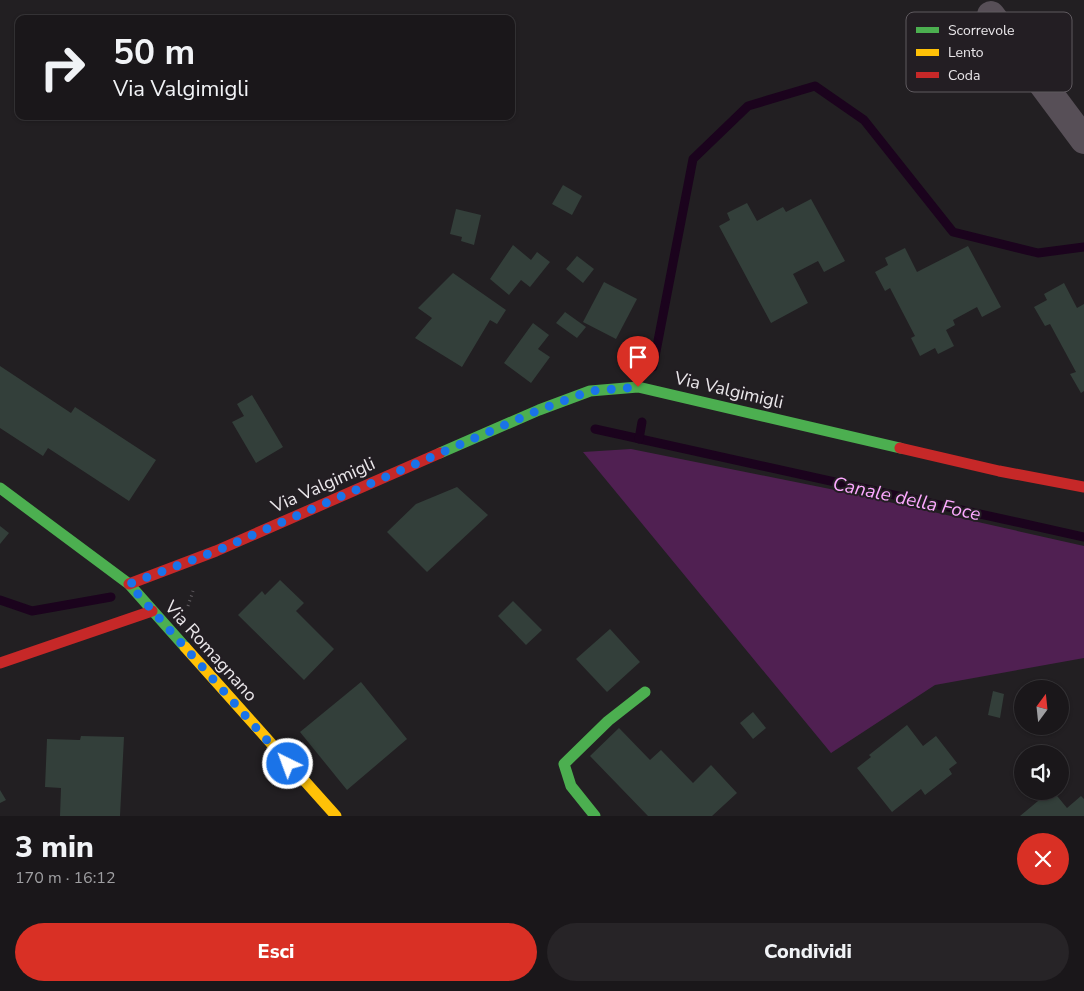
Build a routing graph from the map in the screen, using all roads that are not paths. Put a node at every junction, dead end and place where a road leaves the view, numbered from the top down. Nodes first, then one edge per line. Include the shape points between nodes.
1 (1048, 92) edge
2 (1084, 140) edge
3 (1084, 487) edge
4 (0, 488) edge
5 (129, 584) junction
6 (152, 611) junction
7 (0, 663) edge
8 (645, 692) dead end
9 (336, 816) edge
10 (595, 816) edge

1 - 2 street
3 - 5 street, Via Valgimigli via 638,387 604,389 539,410 216,551
4 - 5 street, Via Romagnano
5 - 6 street, Via Romagnano
6 - 7 street
6 - 9 street, Via Romagnano via 321,808
8 - 10 street via 608,721 564,764 565,775

